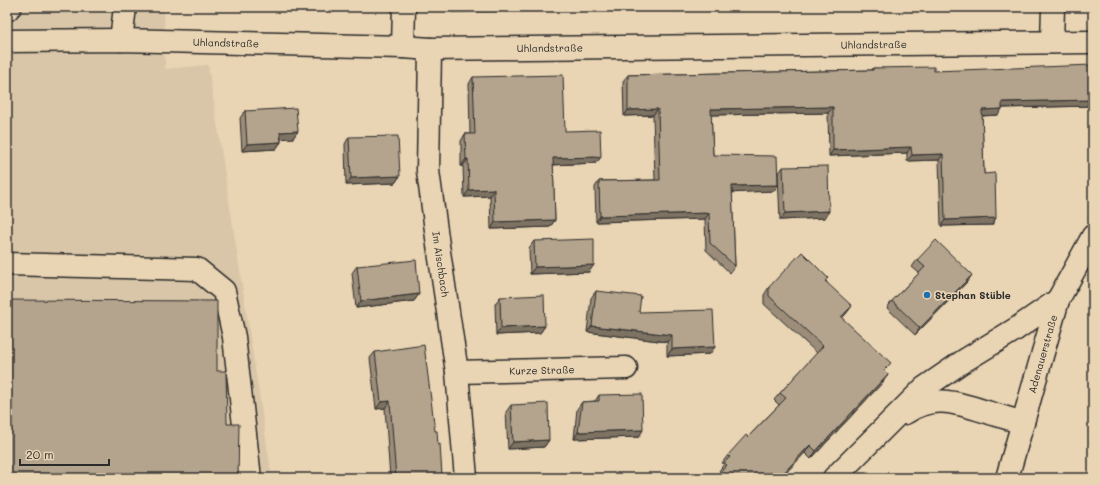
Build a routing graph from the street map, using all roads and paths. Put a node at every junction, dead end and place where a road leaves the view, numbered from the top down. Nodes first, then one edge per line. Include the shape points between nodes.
1 (10, 7) edge
2 (125, 7) edge
3 (404, 7) edge
4 (1053, 7) edge
5 (7, 10) edge
6 (121, 40) junction
7 (7, 41) edge
8 (1052, 42) junction
9 (1093, 42) edge
10 (403, 47) junction
11 (430, 49) junction
12 (1093, 236) edge
13 (7, 264) edge
14 (1058, 300) junction
15 (626, 368) dead end
16 (457, 372) junction
17 (1023, 422) junction
18 (889, 424) junction
19 (250, 478) edge
20 (466, 478) edge
21 (834, 478) edge
22 (1007, 478) edge

1 - 5 street
2 - 6 street
3 - 10 street
4 - 8 street
6 - 7 street, Uhlandstraße
6 - 10 street, Uhlandstraße
8 - 9 street, Uhlandstraße
8 - 11 street, Uhlandstraße
10 - 11 street, Uhlandstraße
11 - 16 street, Im Aischbach via 428,171
12 - 14 street, Adenauerstraße
13 - 19 street via 197,269 224,290 234,337
14 - 17 street, Adenauerstraße
14 - 18 street via 924,388
15 - 16 street, Kurze Straße
16 - 20 street, Im Aischbach
17 - 18 street via 957,402 944,401 930,402 912,408
17 - 22 street, Adenauerstraße
18 - 21 street

